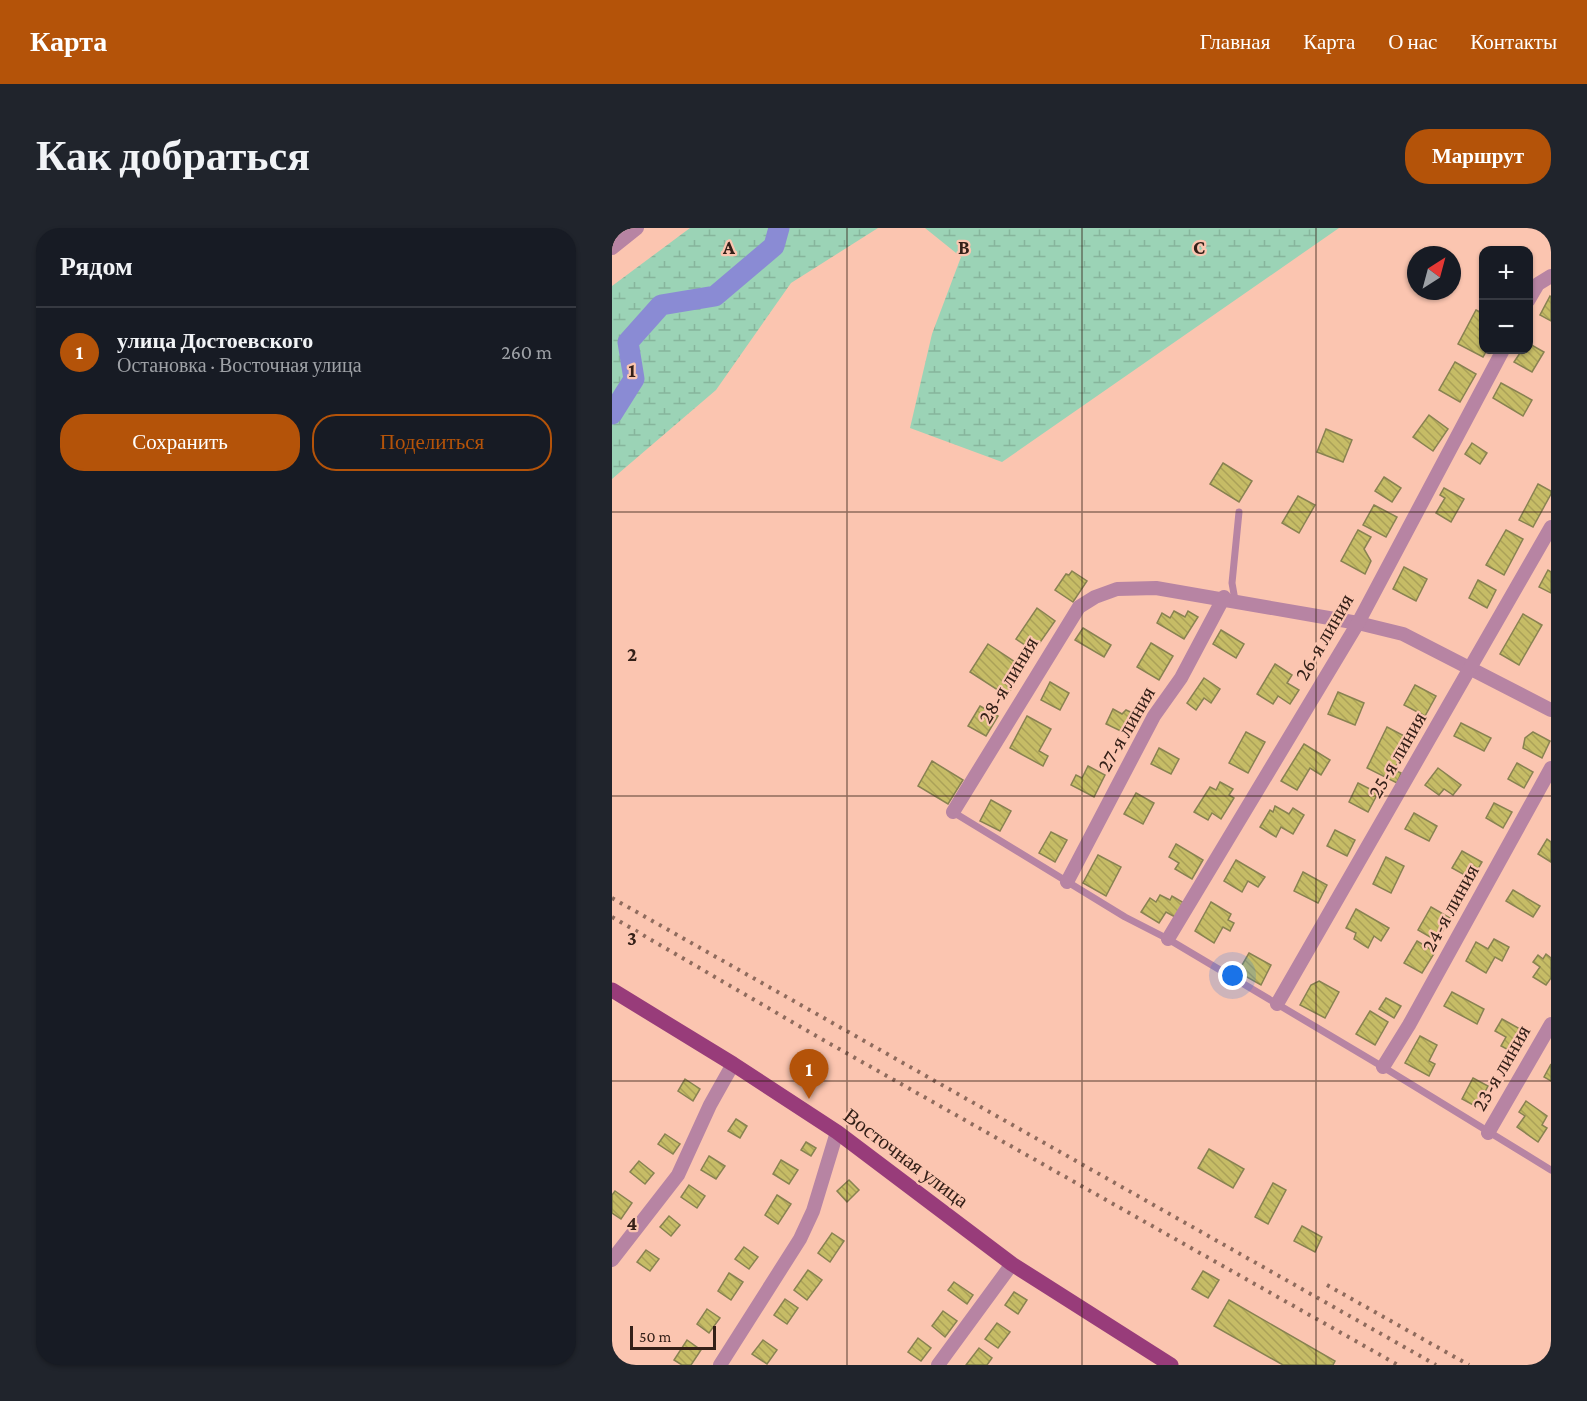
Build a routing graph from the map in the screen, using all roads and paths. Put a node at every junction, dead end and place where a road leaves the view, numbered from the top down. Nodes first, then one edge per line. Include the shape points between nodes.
1 (637, 228) edge
2 (612, 248) edge
3 (1551, 276) edge
4 (1529, 300) edge
5 (1501, 354) edge
6 (1239, 512) dead end
7 (1551, 527) edge
8 (1230, 599) junction
9 (1358, 623) junction
10 (1470, 669) junction
11 (1551, 710) edge
12 (1551, 768) edge
13 (953, 812) joint
14 (1067, 882) junction
15 (1168, 939) junction
16 (612, 990) edge
17 (1277, 1004) junction
18 (1551, 1024) edge
19 (733, 1064) junction
20 (1383, 1066) junction
21 (837, 1132) junction
22 (1488, 1132) junction
23 (1551, 1170) edge
24 (612, 1260) edge
25 (1012, 1264) junction
26 (1166, 1364) edge
27 (720, 1365) edge
28 (938, 1365) edge

1 - 2 street
3 - 4 street via 1538,284
5 - 9 street, 26-я линия
6 - 8 lane
7 - 10 street, 25-я линия
8 - 9 street
8 - 13 street, 28-я линия via 1156,588 1117,589 1079,607
8 - 14 street, 27-я линия via 1154,716
9 - 10 street via 1403,634
9 - 15 street, 26-я линия
10 - 11 street
10 - 17 street, 25-я линия
12 - 20 street, 24-я линия
13 - 14 lane
14 - 15 lane
15 - 17 lane
16 - 19 main road, Восточная улица
17 - 20 lane
18 - 22 street, 23-я линия
19 - 21 main road, Восточная улица
19 - 24 street via 678,1175
20 - 22 lane
21 - 25 main road, Восточная улица
21 - 27 street via 813,1211 800,1239
22 - 23 lane
25 - 26 main road, Восточная улица
25 - 28 street

